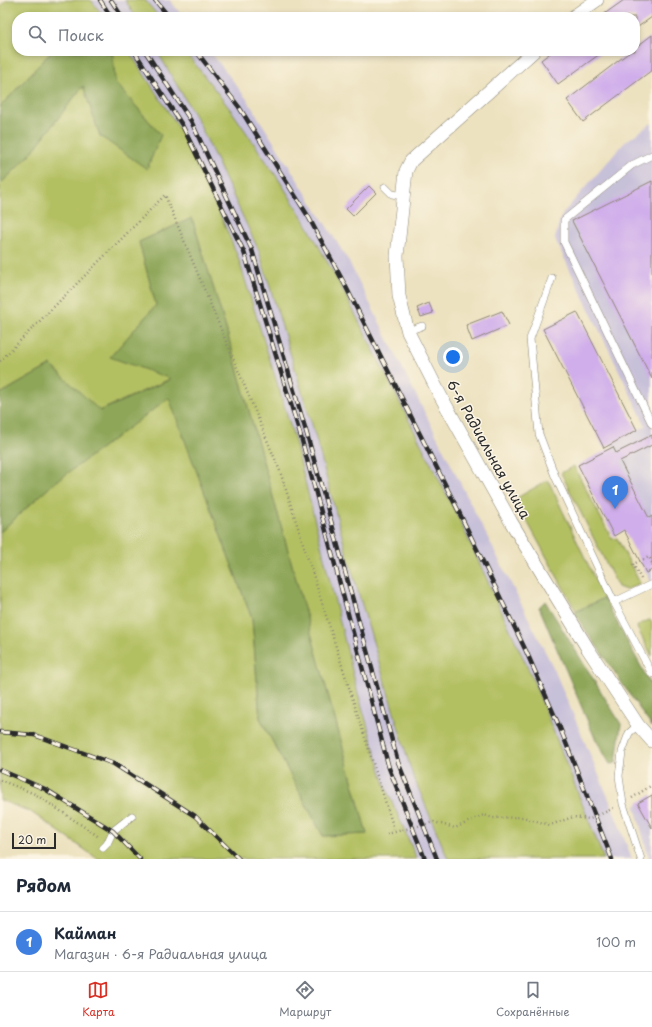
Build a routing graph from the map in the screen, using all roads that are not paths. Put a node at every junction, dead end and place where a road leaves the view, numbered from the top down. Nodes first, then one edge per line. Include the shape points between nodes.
1 (597, 0) edge
2 (580, 12) edge
3 (528, 56) edge
4 (652, 154) edge
5 (385, 187) dead end
6 (404, 196) junction
7 (552, 278) dead end
8 (422, 326) dead end
9 (408, 331) junction
10 (652, 424) edge
11 (652, 584) edge
12 (614, 602) junction
13 (652, 674) edge
14 (638, 725) junction
15 (652, 741) edge
16 (132, 816) dead end
17 (105, 846) road end
18 (641, 859) edge

1 - 2 street
3 - 6 street, 6-я Радиальная улица via 411,161 406,171
4 - 10 lane via 632,165 564,220 564,242
5 - 6 lane via 392,194
6 - 9 street, 6-я Радиальная улица via 397,256 398,296
7 - 12 lane via 530,339 539,434 555,476
8 - 9 lane
9 - 14 street, 6-я Радиальная улица via 440,395 511,522 588,649
11 - 12 lane
12 - 13 lane
14 - 15 street, 6-я Радиальная улица
14 - 18 lane via 629,733 622,752 619,776 623,804
16 - 17 lane via 113,832

